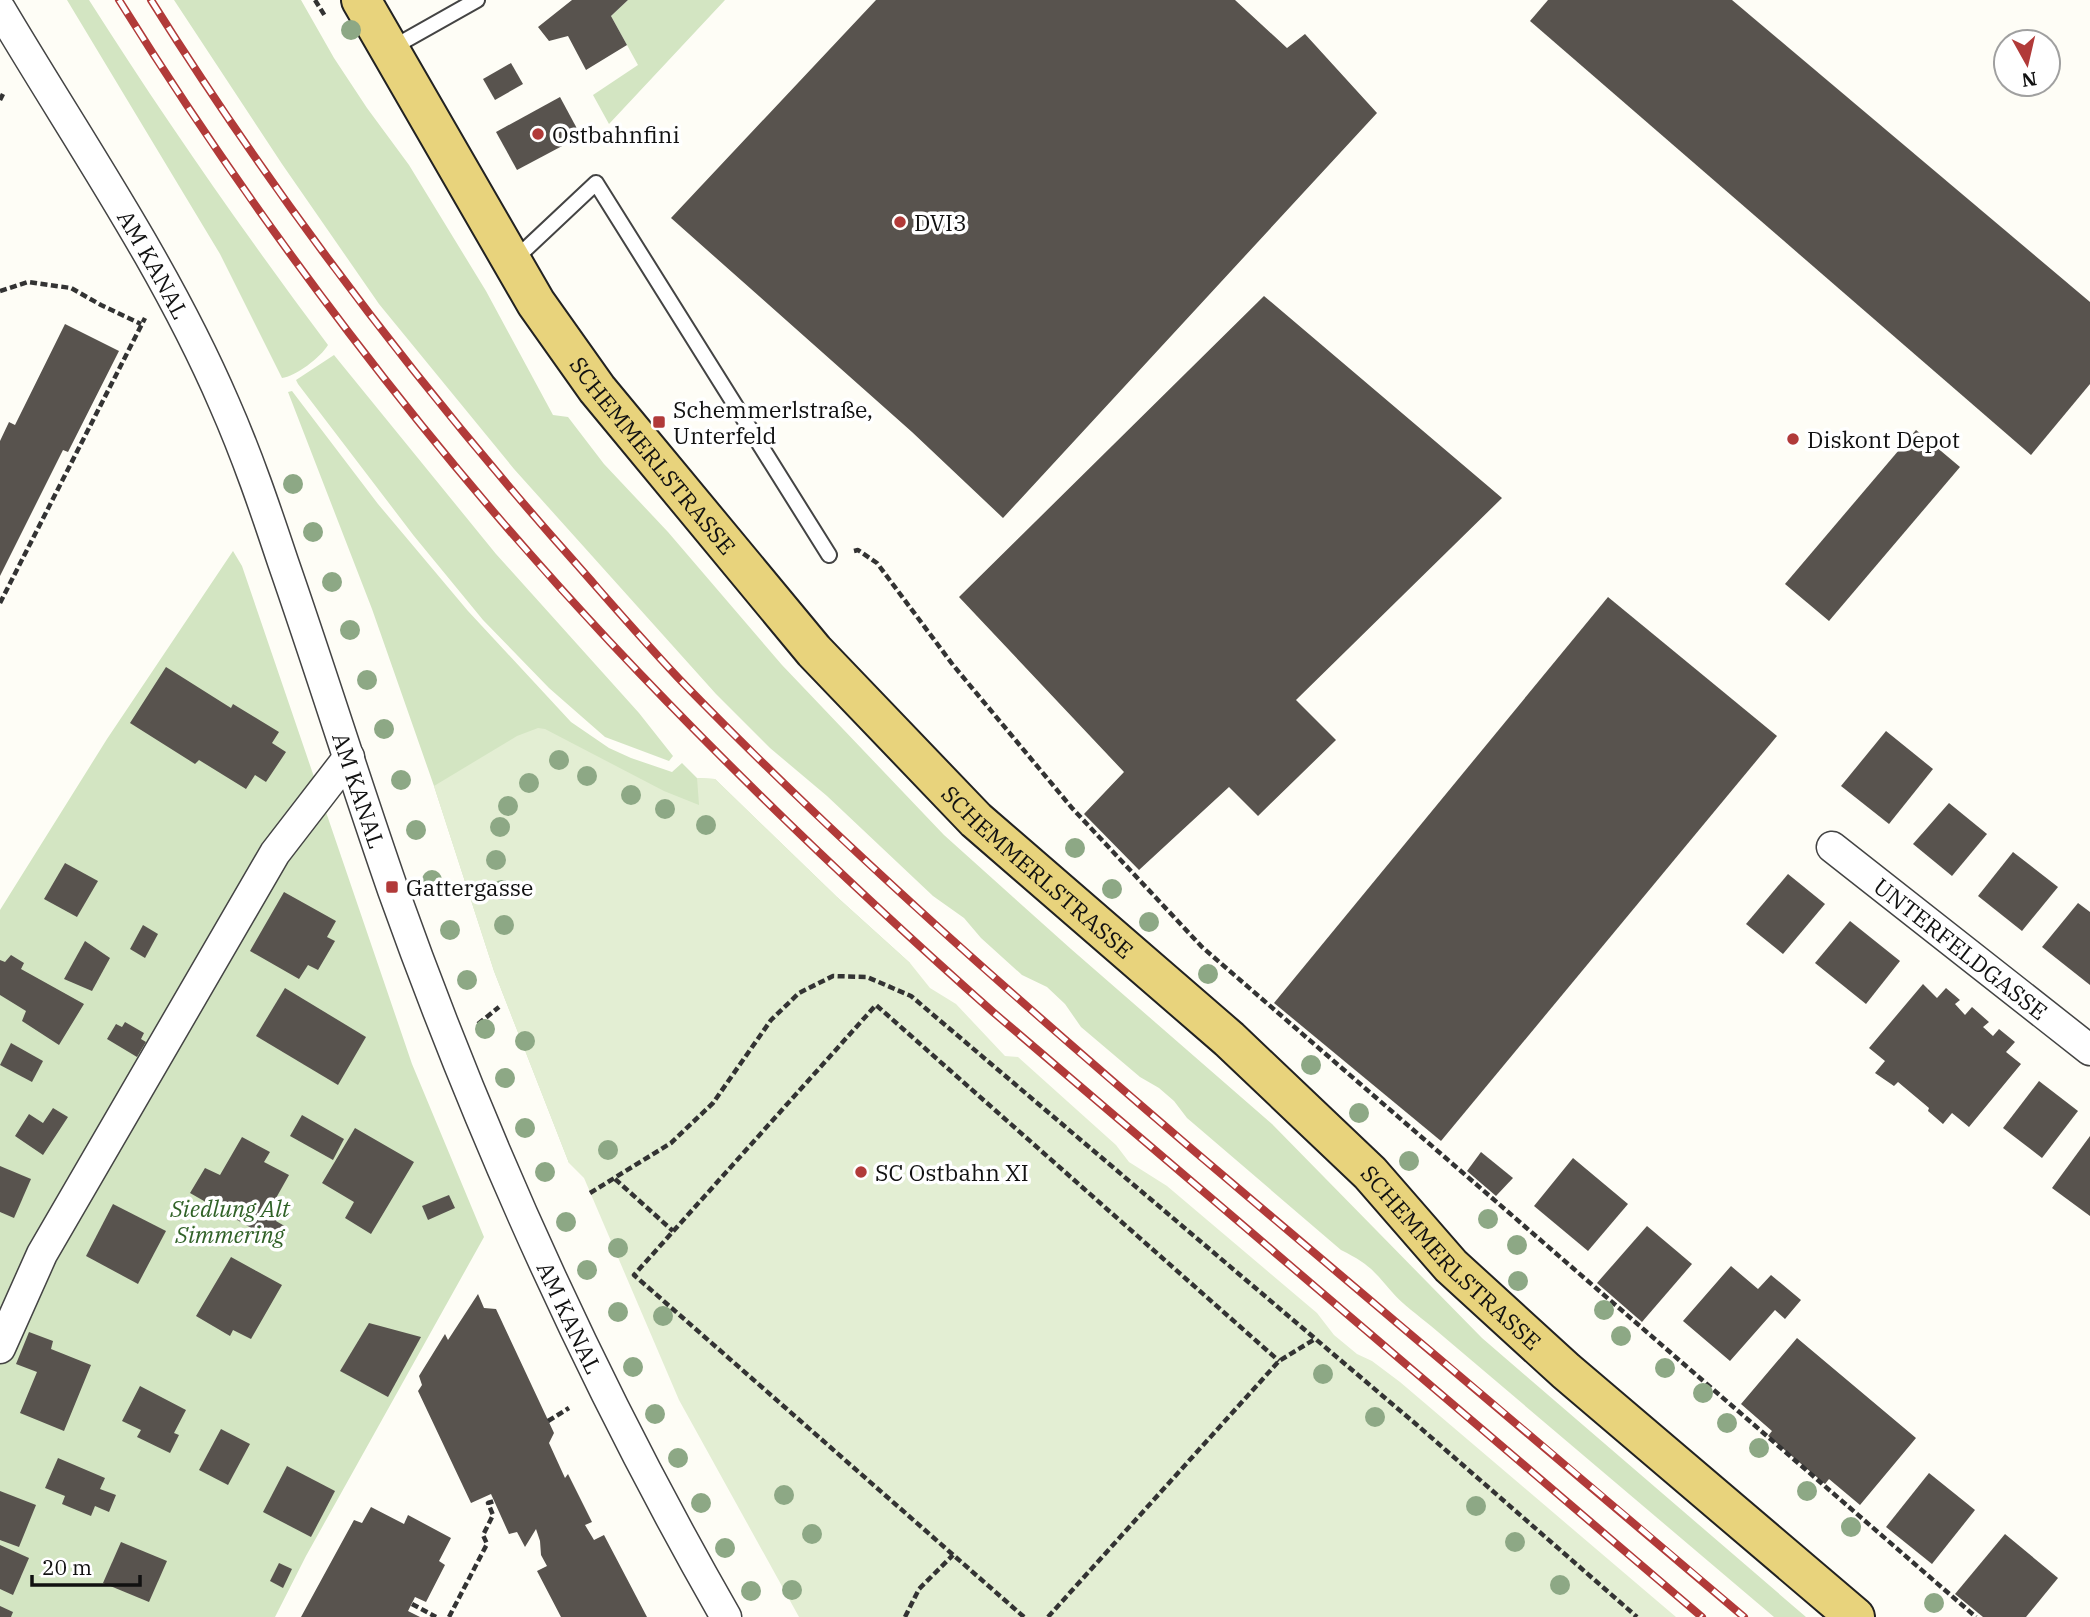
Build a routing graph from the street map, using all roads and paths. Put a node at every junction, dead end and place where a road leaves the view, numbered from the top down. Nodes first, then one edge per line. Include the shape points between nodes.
1 (361, 0) edge
2 (477, 0) edge
3 (0, 9) edge
4 (389, 50) junction
5 (3, 94) dead end
6 (0, 100) edge
7 (512, 262) junction
8 (164, 279) junction
9 (0, 291) edge
10 (141, 324) junction
11 (829, 555) joint
12 (0, 603) edge
13 (349, 757) junction
14 (1832, 846) dead end
15 (499, 1007) dead end
16 (478, 1025) dead end
17 (2090, 1051) edge
18 (615, 1179) junction
19 (590, 1193) dead end
20 (673, 1231) junction
21 (1315, 1339) junction
22 (0, 1348) edge
23 (1279, 1361) junction
24 (569, 1408) dead end
25 (548, 1421) dead end
26 (494, 1501) dead end
27 (953, 1555) junction
28 (412, 1604) dead end
29 (436, 1617) edge
30 (449, 1617) edge
31 (726, 1617) edge
32 (905, 1617) edge
33 (1024, 1617) edge
34 (1048, 1617) edge
35 (1637, 1617) edge
36 (1855, 1617) edge
37 (1976, 1617) edge

1 - 4 main road, SCHEMMERLSTRASSE
2 - 4 lane
3 - 8 street, AM KANAL
4 - 7 main road, SCHEMMERLSTRASSE
5 - 6 path
7 - 11 lane via 596,183
7 - 36 main road, SCHEMMERLSTRASSE via 597,389 814,651 976,820 1229,1039 1370,1173 1451,1266 1566,1371
8 - 10 path
8 - 13 street, AM KANAL via 225,404 256,483
9 - 10 path via 28,282 71,288
10 - 12 path
11 - 37 path via 858,550 877,562 953,665 1072,808 1202,947
13 - 22 street via 275,853 42,1254
13 - 31 street, AM KANAL via 424,974 524,1222 669,1518
14 - 17 street, UNTERFELDGASSE
15 - 16 path
18 - 19 path
18 - 20 path
18 - 21 path via 671,1143 713,1103 771,1020 799,993 833,976 867,977 911,996
20 - 23 path via 876,1005
20 - 27 path via 634,1275
21 - 23 path
21 - 35 path
23 - 34 path
24 - 25 path
26 - 30 path via 488,1503 494,1515 484,1535 487,1544
27 - 32 path via 919,1589
27 - 33 path
28 - 29 path

